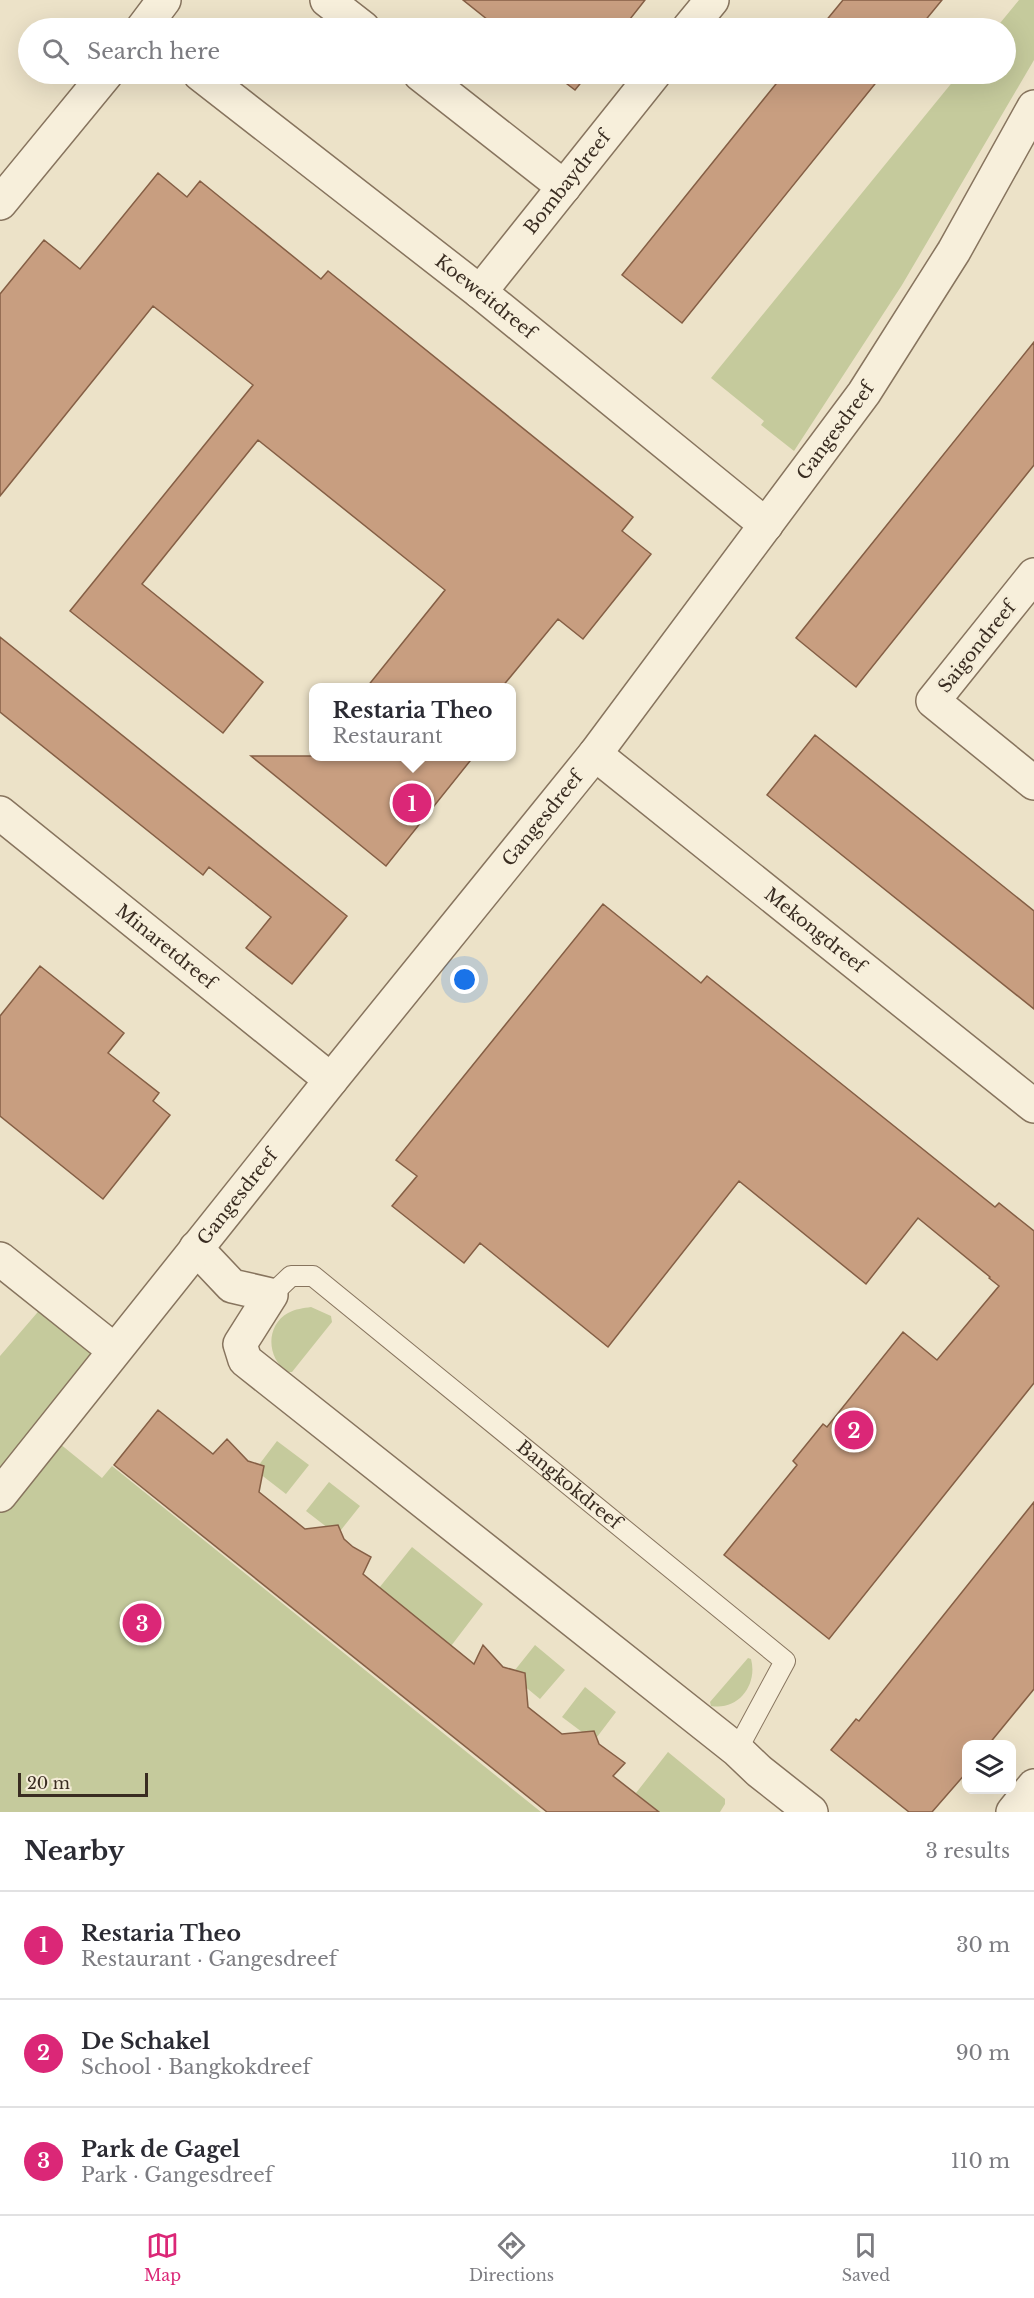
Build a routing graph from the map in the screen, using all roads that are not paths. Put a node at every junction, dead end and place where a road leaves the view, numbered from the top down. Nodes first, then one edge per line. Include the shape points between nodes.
1 (164, 0) edge
2 (327, 0) edge
3 (712, 0) edge
4 (150, 18) edge
5 (350, 18) edge
6 (697, 18) edge
7 (98, 84) edge
8 (213, 84) edge
9 (433, 84) edge
10 (646, 84) edge
11 (1034, 106) edge
12 (564, 188) junction
13 (0, 203) edge
14 (480, 291) junction
15 (766, 525) junction
16 (1034, 575) edge
17 (595, 754) junction
18 (1034, 783) edge
19 (0, 813) edge
20 (331, 1080) junction
21 (1034, 1106) edge
22 (196, 1248) junction
23 (0, 1259) edge
24 (271, 1295) junction
25 (114, 1350) junction
26 (0, 1495) edge
27 (737, 1750) junction
28 (1034, 1786) edge
29 (811, 1812) edge
30 (1013, 1812) edge

1 - 4 street
2 - 5 street
3 - 6 street
7 - 13 street
8 - 14 street, Koeweitdreef
9 - 12 street
10 - 12 street, Bombaydreef
11 - 15 street, Gangesdreef via 954,251 864,393
12 - 14 street, Bombaydreef
14 - 15 street, Koeweitdreef
15 - 17 street, Gangesdreef
16 - 18 street, Saigondreef via 933,701
17 - 20 street, Gangesdreef
17 - 21 street, Mekongdreef
19 - 20 street, Minaretdreef
20 - 22 street, Gangesdreef
22 - 24 street via 232,1286
22 - 25 street, Gangesdreef
23 - 25 street
24 - 27 street, Bangkokdreef via 240,1344 245,1360
24 - 27 lane, Bangkokdreef via 291,1276 313,1276 785,1660
25 - 26 street, Gangesdreef
27 - 29 street, Bangkokdreef
28 - 30 street

